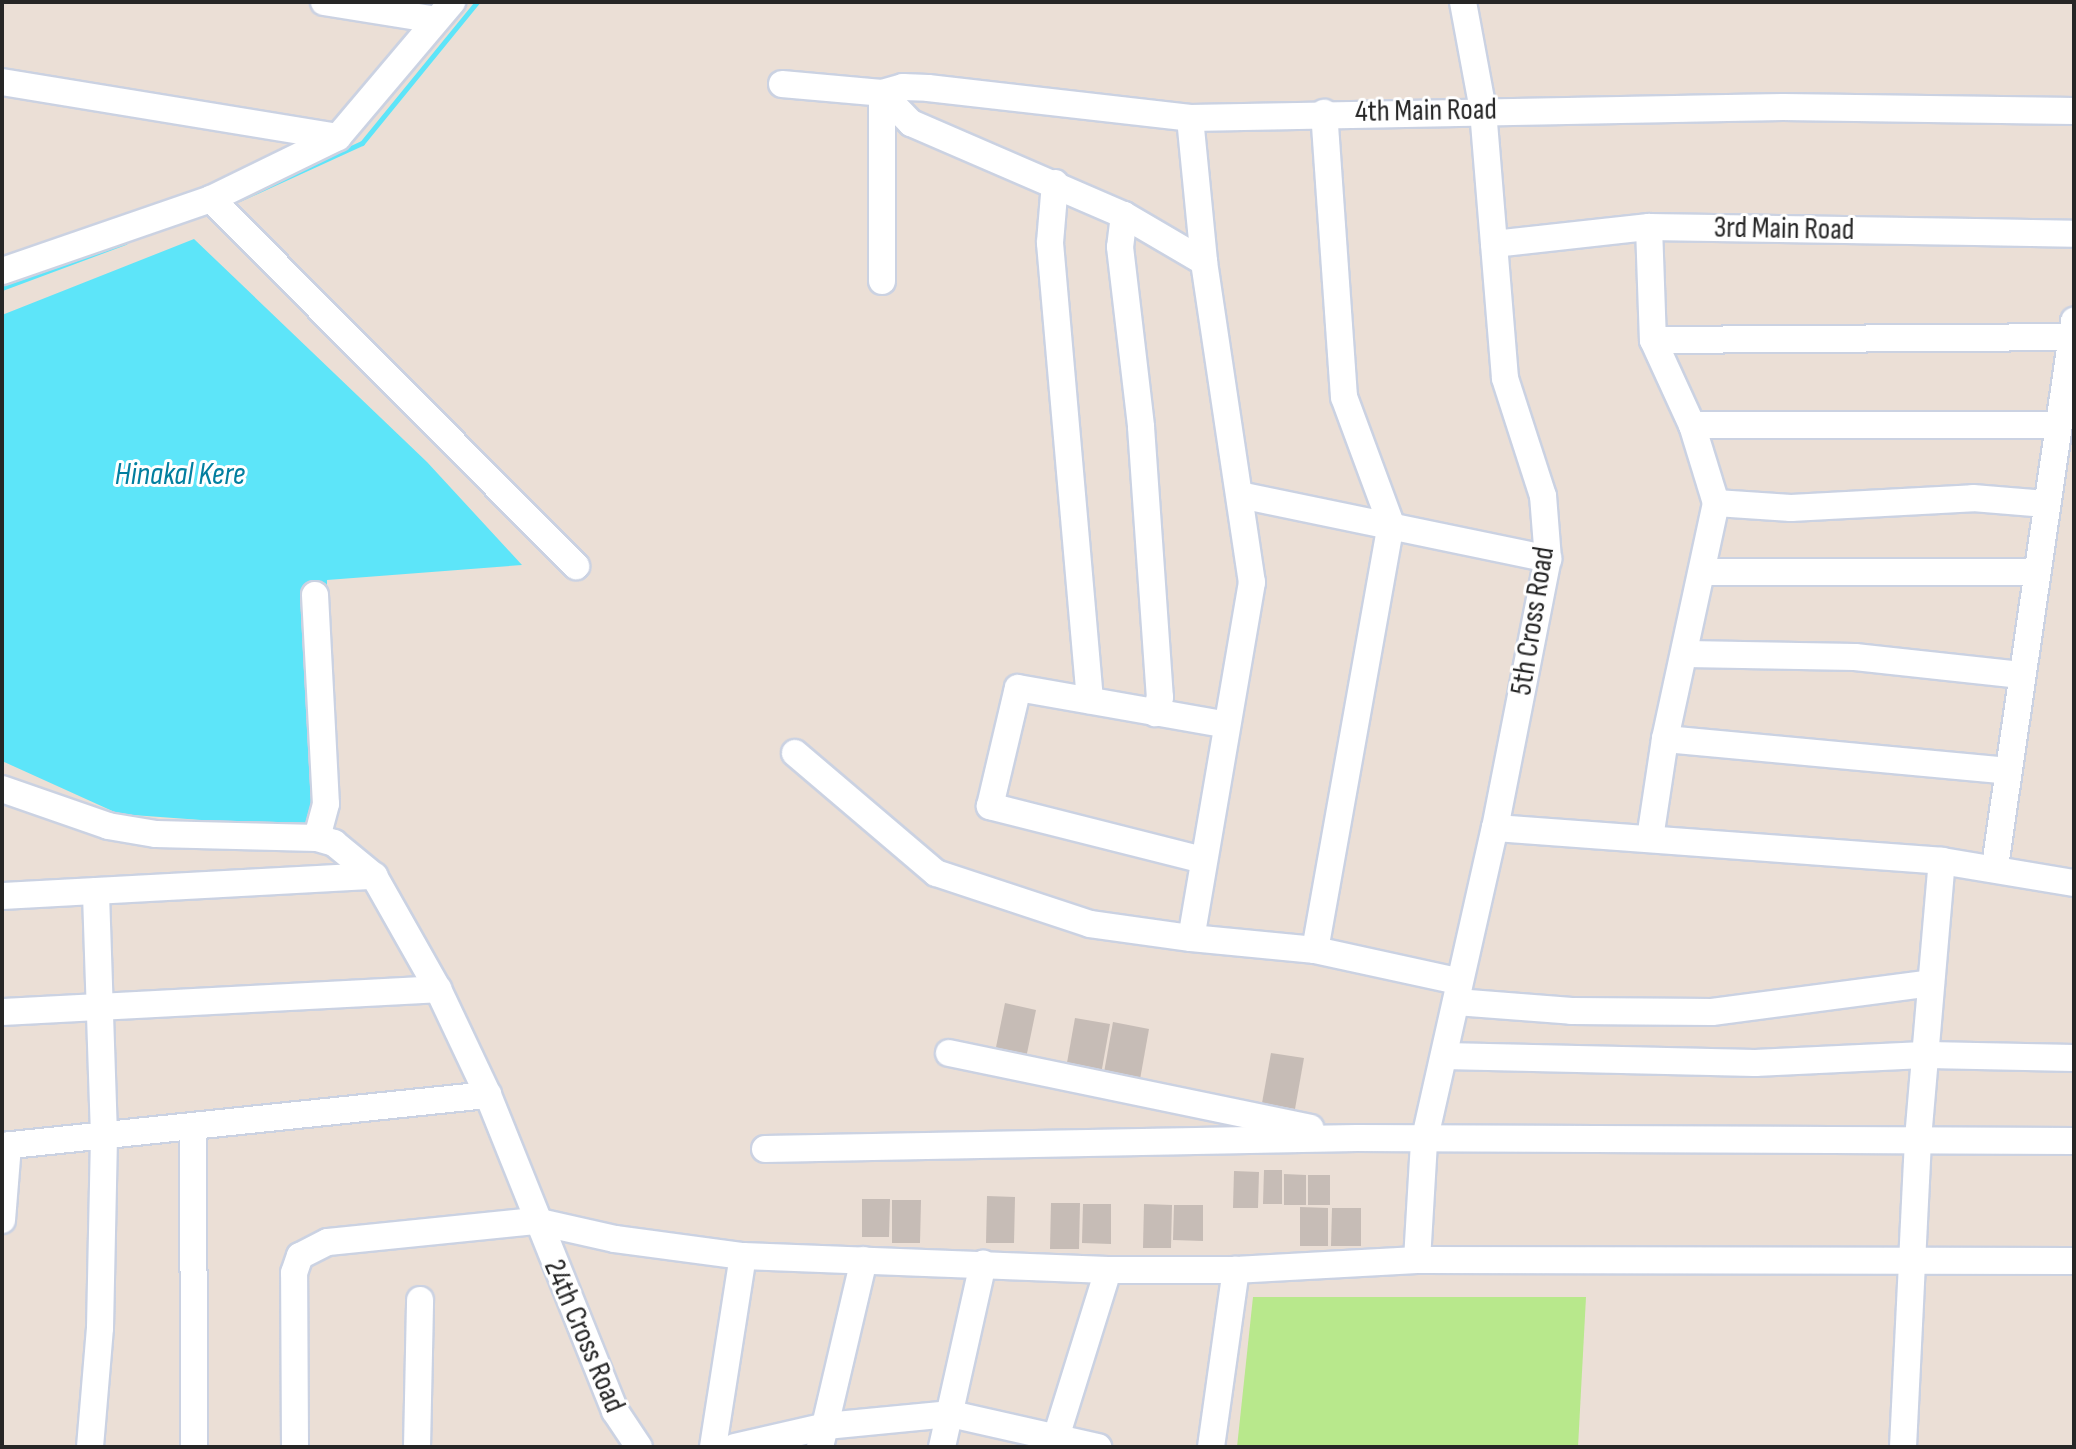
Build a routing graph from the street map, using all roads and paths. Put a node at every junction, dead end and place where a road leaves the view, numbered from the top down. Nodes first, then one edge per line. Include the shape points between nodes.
1 (324, 2) edge
2 (1463, 2) edge
3 (444, 11) edge
4 (2, 82) edge
5 (782, 84) dead end
6 (882, 93) junction
7 (1483, 110) junction
8 (2074, 111) edge
9 (1324, 113) junction
10 (1190, 118) junction
11 (338, 137) junction
12 (1055, 183) junction
13 (211, 199) junction
14 (1124, 215) junction
15 (1649, 227) junction
16 (2074, 234) edge
17 (1494, 244) junction
18 (1204, 262) junction
19 (2, 271) edge
20 (882, 281) dead end
21 (2073, 329) edge
22 (1653, 340) junction
23 (1692, 425) junction
24 (2062, 440) edge
25 (1240, 495) junction
26 (1716, 503) junction
27 (2046, 504) junction
28 (1391, 524) junction
29 (1548, 559) junction
30 (576, 566) dead end
31 (1704, 572) junction
32 (2036, 572) junction
33 (315, 595) dead end
34 (1687, 654) junction
35 (2021, 675) junction
36 (1090, 700) junction
37 (1155, 713) junction
38 (1227, 725) junction
39 (1665, 739) junction
40 (795, 753) dead end
41 (2007, 771) junction
42 (2, 789) edge
43 (1495, 828) junction
44 (317, 838) junction
45 (1650, 838) junction
46 (1203, 860) junction
47 (1942, 861) junction
48 (1995, 866) junction
49 (374, 876) junction
50 (2074, 883) edge
51 (96, 891) junction
52 (2, 896) edge
53 (1191, 938) junction
54 (1315, 950) junction
55 (1931, 983) junction
56 (438, 989) junction
57 (1457, 992) junction
58 (98, 1007) junction
59 (2, 1012) edge
60 (949, 1053) dead end
61 (1924, 1055) junction
62 (1444, 1056) junction
63 (2074, 1058) edge
64 (488, 1095) junction
65 (193, 1126) junction
66 (104, 1135) junction
67 (1357, 1138) junction
68 (1918, 1139) junction
69 (2074, 1141) edge
70 (1424, 1142) junction
71 (5, 1145) edge
72 (765, 1149) dead end
73 (2, 1220) edge
74 (535, 1221) junction
75 (743, 1256) junction
76 (1910, 1257) junction
77 (864, 1260) junction
78 (1417, 1260) junction
79 (2074, 1261) edge
80 (983, 1264) junction
81 (1108, 1270) junction
82 (1236, 1270) junction
83 (420, 1300) dead end
84 (951, 1414) junction
85 (823, 1437) edge
86 (1054, 1441) edge
87 (90, 1447) edge
88 (194, 1447) edge
89 (295, 1447) edge
90 (417, 1447) edge
91 (639, 1447) edge
92 (713, 1447) edge
93 (735, 1447) edge
94 (942, 1447) edge
95 (1098, 1447) edge
96 (1211, 1447) edge
97 (1903, 1447) edge

1 - 3 street
2 - 7 street, 5th Cross Road
3 - 11 street
4 - 11 street
5 - 6 street, 4th Main Road
6 - 10 street, 4th Main Road via 928,88
6 - 12 street via 911,123
6 - 20 street
7 - 8 street, 4th Main Road
7 - 9 street, 4th Main Road
7 - 17 street, 5th Cross Road
9 - 10 street, 4th Main Road
9 - 28 street via 1344,397
10 - 18 street
11 - 13 street
12 - 14 street
12 - 36 street via 1050,243
13 - 19 street
13 - 30 street
14 - 18 street
14 - 37 street via 1120,247 1141,427 1160,697
15 - 16 street, 3rd Main Road
15 - 17 street, 3rd Main Road
15 - 22 street
17 - 29 street, 5th Cross Road via 1505,378 1543,496
18 - 25 street
21 - 22 street
21 - 24 street
22 - 23 street
23 - 24 street
23 - 26 street
24 - 27 street
25 - 28 street
25 - 38 street via 1252,582
26 - 27 street via 1791,508 1973,498
26 - 31 street
27 - 32 street
28 - 29 street
28 - 54 street
29 - 43 street, 5th Cross Road
31 - 32 street
31 - 34 street
32 - 35 street
33 - 44 street via 326,804
34 - 35 street via 1855,657
34 - 39 street
35 - 41 street
36 - 37 street
36 - 46 street via 1018,688 990,806
37 - 38 street
38 - 46 street
39 - 41 street
39 - 45 street
40 - 53 street via 936,873 1090,924
41 - 48 street
42 - 44 street via 108,826 156,834
43 - 45 street
43 - 57 street, 5th Cross Road
44 - 49 street via 334,843
45 - 47 street
46 - 53 street
47 - 48 street
47 - 55 street
48 - 50 street
49 - 51 street
49 - 56 street, 24th Cross Road
51 - 52 street
51 - 58 street
53 - 54 street
54 - 57 street
55 - 57 street via 1712,1012 1572,1011
55 - 61 street
56 - 58 street
56 - 64 street, 24th Cross Road
57 - 62 street, 5th Cross Road
58 - 59 street
58 - 66 street
60 - 67 street
61 - 62 street via 1755,1063
61 - 63 street
61 - 68 street
62 - 70 street, 5th Cross Road
64 - 65 street
64 - 74 street, 24th Cross Road
65 - 66 street
65 - 88 street
66 - 71 street
66 - 87 street via 100,1328
67 - 70 street
67 - 72 street
68 - 69 street
68 - 70 street
68 - 76 street
70 - 78 street, 5th Cross Road
71 - 73 street
74 - 75 street via 615,1239
74 - 89 street via 328,1242 300,1256 293,1294
74 - 91 street, 24th Cross Road via 615,1411
75 - 77 street
75 - 92 street
76 - 78 street
76 - 79 street
76 - 97 street
77 - 80 street
77 - 85 street
78 - 82 street
80 - 81 street
80 - 84 street
81 - 82 street
81 - 86 street
82 - 96 street
83 - 90 street
84 - 85 street
84 - 86 street
84 - 94 street
85 - 93 street
86 - 95 street

